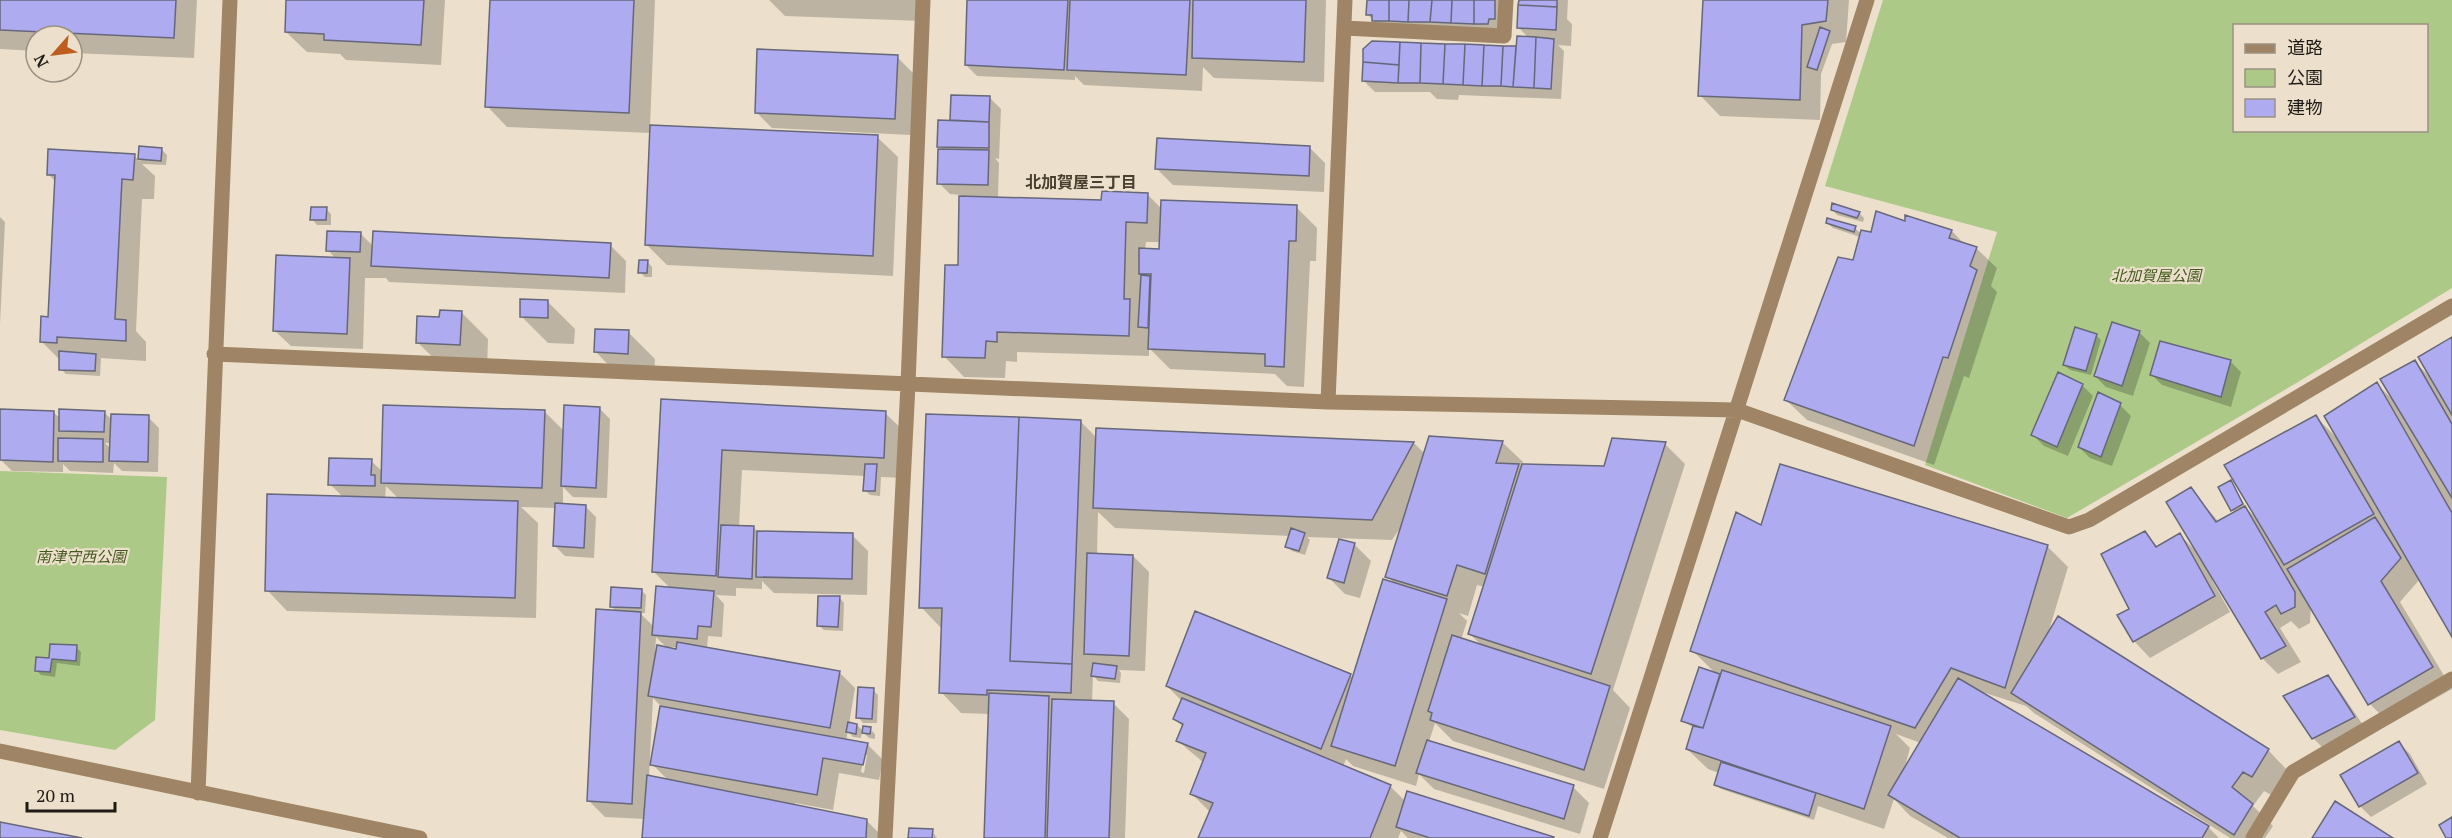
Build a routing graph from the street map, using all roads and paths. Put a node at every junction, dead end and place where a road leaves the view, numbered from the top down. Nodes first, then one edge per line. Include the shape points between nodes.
1 (230, 0) edge
2 (923, 0) edge
3 (1345, 0) edge
4 (1506, 0) edge
5 (1868, 0) edge
6 (1344, 28) junction
7 (2452, 306) edge
8 (214, 354) junction
9 (908, 385) junction
10 (1328, 402) junction
11 (1737, 410) junction
12 (2452, 679) edge
13 (0, 751) edge
14 (198, 793) junction
15 (420, 838) edge
16 (885, 838) edge
17 (1600, 838) edge
18 (2253, 838) edge

1 - 8 street
2 - 9 street
3 - 6 street
4 - 6 street via 1504,36
5 - 11 street
6 - 10 street
7 - 11 street via 2089,520 2068,527
8 - 9 street
8 - 14 street
9 - 10 street
9 - 16 street
10 - 11 street
11 - 17 street
12 - 18 street via 2293,772
13 - 14 street
14 - 15 street

